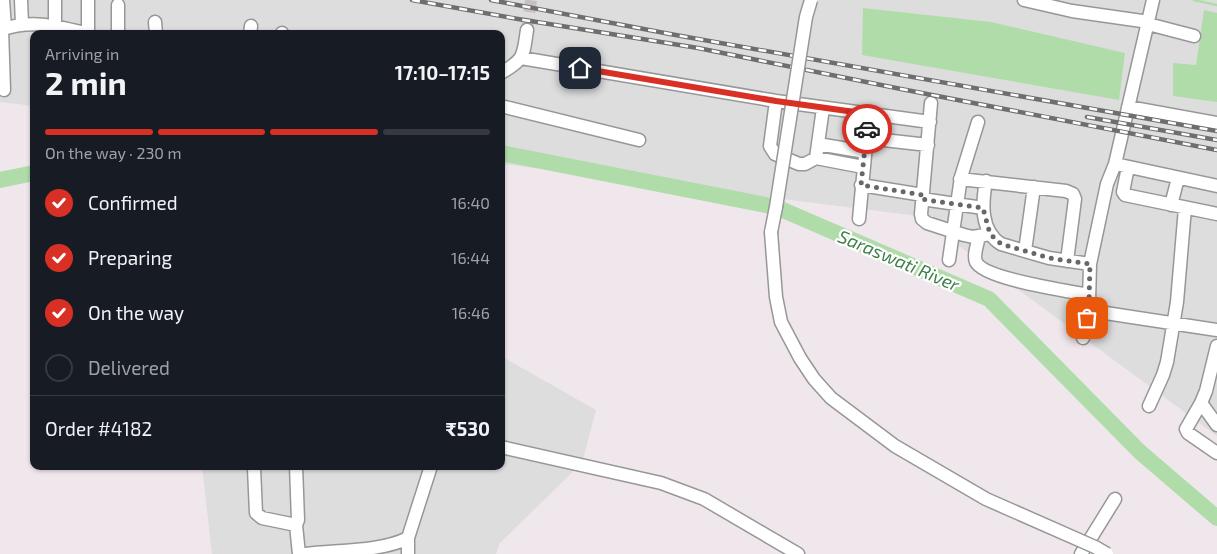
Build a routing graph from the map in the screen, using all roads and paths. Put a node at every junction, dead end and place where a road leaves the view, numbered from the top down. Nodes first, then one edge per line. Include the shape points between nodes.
1 (3, 0) edge
2 (20, 0) edge
3 (55, 0) edge
4 (88, 0) edge
5 (811, 0) edge
6 (1024, 0) edge
7 (1153, 0) edge
8 (118, 5) dead end
9 (1148, 23) junction
10 (22, 24) junction
11 (3, 29) edge
12 (58, 29) edge
13 (88, 30) edge
14 (118, 30) edge
15 (527, 30) tunnel mouth
16 (1194, 36) dead end
17 (522, 58) junction
18 (505, 71) edge
19 (4, 90) dead end
20 (776, 101) junction
21 (931, 103) dead end
22 (505, 107) edge
23 (1128, 107) junction
24 (824, 108) junction
25 (869, 114) junction
26 (930, 122) junction
27 (978, 122) dead end
28 (1217, 123) edge
29 (866, 138) junction
30 (639, 140) dead end
31 (818, 144) junction
32 (928, 145) junction
33 (865, 152) junction
34 (816, 158) junction
35 (1122, 165) junction
36 (863, 167) junction
37 (1178, 178) junction
38 (960, 179) junction
39 (986, 181) junction
40 (861, 185) junction
41 (1217, 186) edge
42 (1034, 187) junction
43 (923, 197) junction
44 (957, 205) junction
45 (1171, 205) junction
46 (983, 208) junction
47 (1184, 208) junction
48 (1217, 214) edge
49 (859, 219) dead end
50 (953, 231) junction
51 (985, 235) junction
52 (1024, 251) junction
53 (949, 260) dead end
54 (1067, 261) junction
55 (1090, 264) junction
56 (1090, 295) junction
57 (1092, 308) junction
58 (1172, 323) junction
59 (1217, 330) edge
60 (1083, 338) dead end
61 (1217, 346) edge
62 (1201, 403) junction
63 (1149, 406) dead end
64 (1217, 425) edge
65 (505, 448) edge
66 (1217, 453) edge
67 (254, 470) edge
68 (296, 470) edge
69 (431, 470) edge
70 (1115, 498) dead end
71 (296, 525) junction
72 (408, 538) junction
73 (299, 554) edge
74 (305, 554) edge
75 (408, 554) edge
76 (798, 554) edge
77 (1081, 554) edge
78 (1108, 554) edge

1 - 11 street
2 - 10 street
3 - 12 street
4 - 13 street
5 - 78 street, bridge via 771,232 776,297 781,322 790,341 814,379 831,398 895,446 986,499
6 - 9 street
7 - 9 street
8 - 14 street
9 - 16 street
9 - 23 street
10 - 11 street
10 - 12 street
11 - 19 street
15 - 17 street
17 - 18 street
17 - 20 street
20 - 24 street
20 - 34 street via 772,150 799,164
21 - 26 street
22 - 30 street
23 - 28 street
23 - 35 street
24 - 25 street
24 - 31 street
25 - 26 street
25 - 29 street
26 - 32 street
27 - 38 street
29 - 32 street
29 - 33 street
31 - 33 street
31 - 34 street
32 - 43 street
33 - 36 street
34 - 36 street
35 - 37 street
35 - 45 street via 1125,195
35 - 55 street via 1108,184
36 - 40 street
37 - 41 street
37 - 45 street
38 - 39 street
38 - 44 street
39 - 42 street
39 - 46 street
40 - 43 street
40 - 49 street
42 - 52 street
42 - 54 street via 1073,194
43 - 44 street
43 - 50 street via 922,219
44 - 46 street
44 - 50 street
45 - 47 street
46 - 51 street
47 - 48 street
47 - 58 street via 1177,302
50 - 51 street via 973,237
50 - 53 street
51 - 52 street
51 - 56 street via 975,256 980,267 1017,281
52 - 54 street
54 - 55 street
55 - 56 street
56 - 57 street
57 - 58 street via 1099,312
57 - 60 street
58 - 59 street
58 - 63 street via 1164,375
61 - 62 street
62 - 64 street
62 - 66 street via 1186,429
65 - 76 street via 661,483 704,500
67 - 71 street via 256,513 262,518
68 - 71 street
69 - 72 street
70 - 77 street
71 - 73 street
72 - 74 street via 382,546
72 - 75 street

